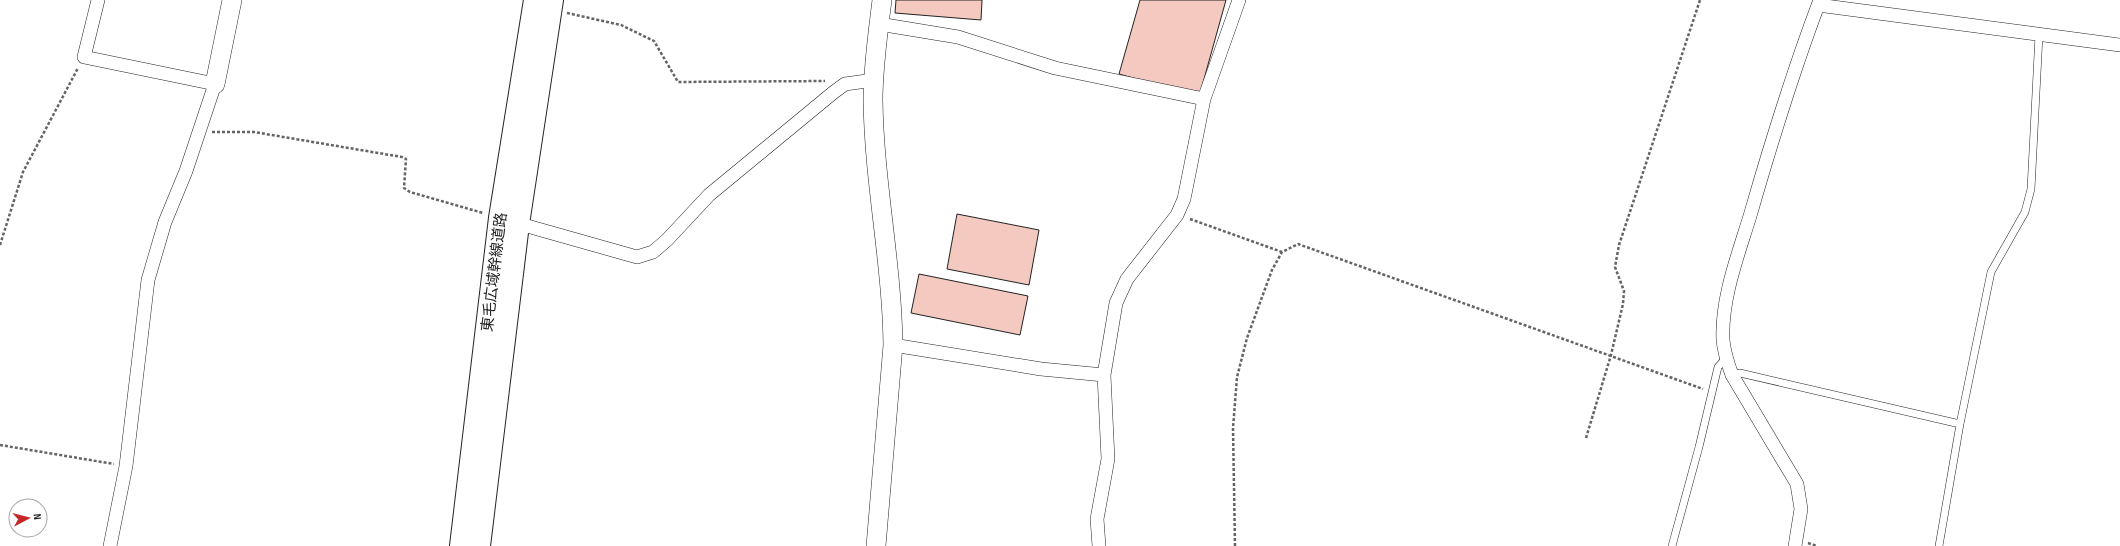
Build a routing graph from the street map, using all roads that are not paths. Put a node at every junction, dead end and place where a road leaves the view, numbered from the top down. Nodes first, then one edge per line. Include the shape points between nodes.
1 (98, 0) edge
2 (232, 0) edge
3 (882, 0) edge
4 (1239, 0) edge
5 (1819, 2) edge
6 (546, 3) edge
7 (879, 24) junction
8 (2039, 35) junction
9 (2120, 45) edge
10 (874, 80) junction
11 (215, 84) junction
12 (1204, 100) junction
13 (509, 221) junction
14 (893, 345) junction
15 (1726, 358) junction
16 (1104, 375) junction
17 (1732, 375) junction
18 (1960, 424) junction
19 (110, 546) edge
20 (461, 546) edge
21 (480, 546) edge
22 (876, 546) edge
23 (1099, 546) edge
24 (1672, 546) edge
25 (1795, 546) edge
26 (1939, 546) edge

1 - 11 street via 84,57
2 - 11 street
3 - 7 street
4 - 12 street
5 - 8 street
5 - 15 street via 1780,113 1735,266 1726,305 1723,339
6 - 13 highway, 東毛広域幹線道路
7 - 10 street
7 - 12 street via 958,37 1055,68
8 - 9 street
8 - 18 lane via 2031,189 2025,212 1991,272
10 - 13 street via 845,84 709,195 653,252 637,257
10 - 14 street via 877,163 893,318
11 - 19 street via 186,171 165,222 148,280 126,466
12 - 16 street via 1184,199 1176,215 1127,279 1116,303
13 - 20 highway, 東毛広域幹線道路
13 - 21 highway, 東毛広域幹線道路
14 - 16 street via 1041,369
14 - 22 street
15 - 17 street
15 - 24 lane via 1718,367
16 - 23 street via 1108,459 1097,518
17 - 18 lane via 1740,373
17 - 25 street via 1797,484 1801,509
18 - 26 lane

